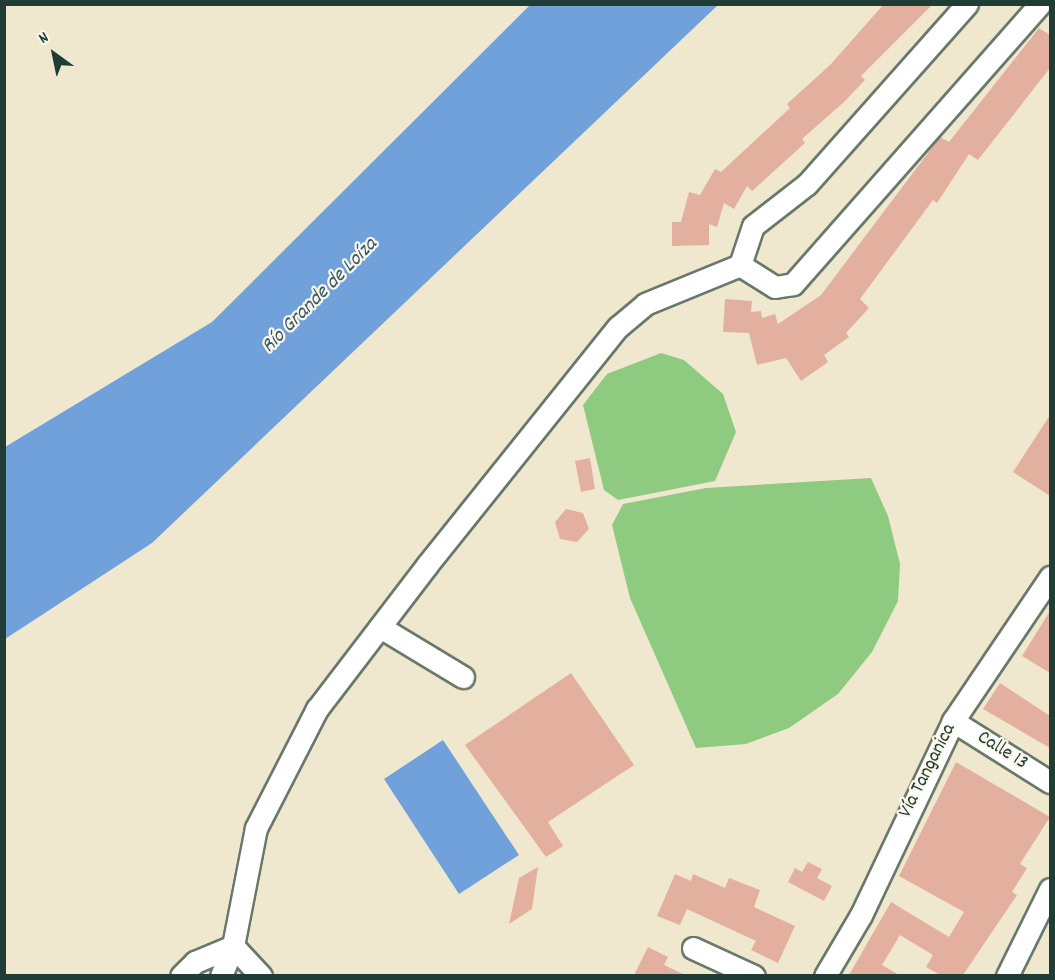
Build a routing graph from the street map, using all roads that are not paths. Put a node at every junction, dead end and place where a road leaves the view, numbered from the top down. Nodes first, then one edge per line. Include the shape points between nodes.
1 (967, 4) edge
2 (1040, 4) edge
3 (740, 265) junction
4 (1050, 578) edge
5 (380, 627) junction
6 (463, 677) dead end
7 (953, 721) junction
8 (1050, 782) edge
9 (1050, 889) edge
10 (233, 946) junction
11 (693, 948) dead end
12 (182, 975) edge
13 (221, 975) edge
14 (261, 975) edge
15 (754, 975) edge
16 (825, 975) edge
17 (1007, 975) edge

1 - 3 street via 807,183 753,226
2 - 3 street via 793,284 775,287
3 - 5 street via 645,304 618,327
4 - 7 street, Vía Tanganica
5 - 6 street
5 - 10 street via 316,709 256,828
7 - 8 street, Calle 13
7 - 16 street, Vía Tanganica via 861,915
9 - 17 street
10 - 12 street via 195,962
10 - 13 street
10 - 14 street
11 - 15 street

